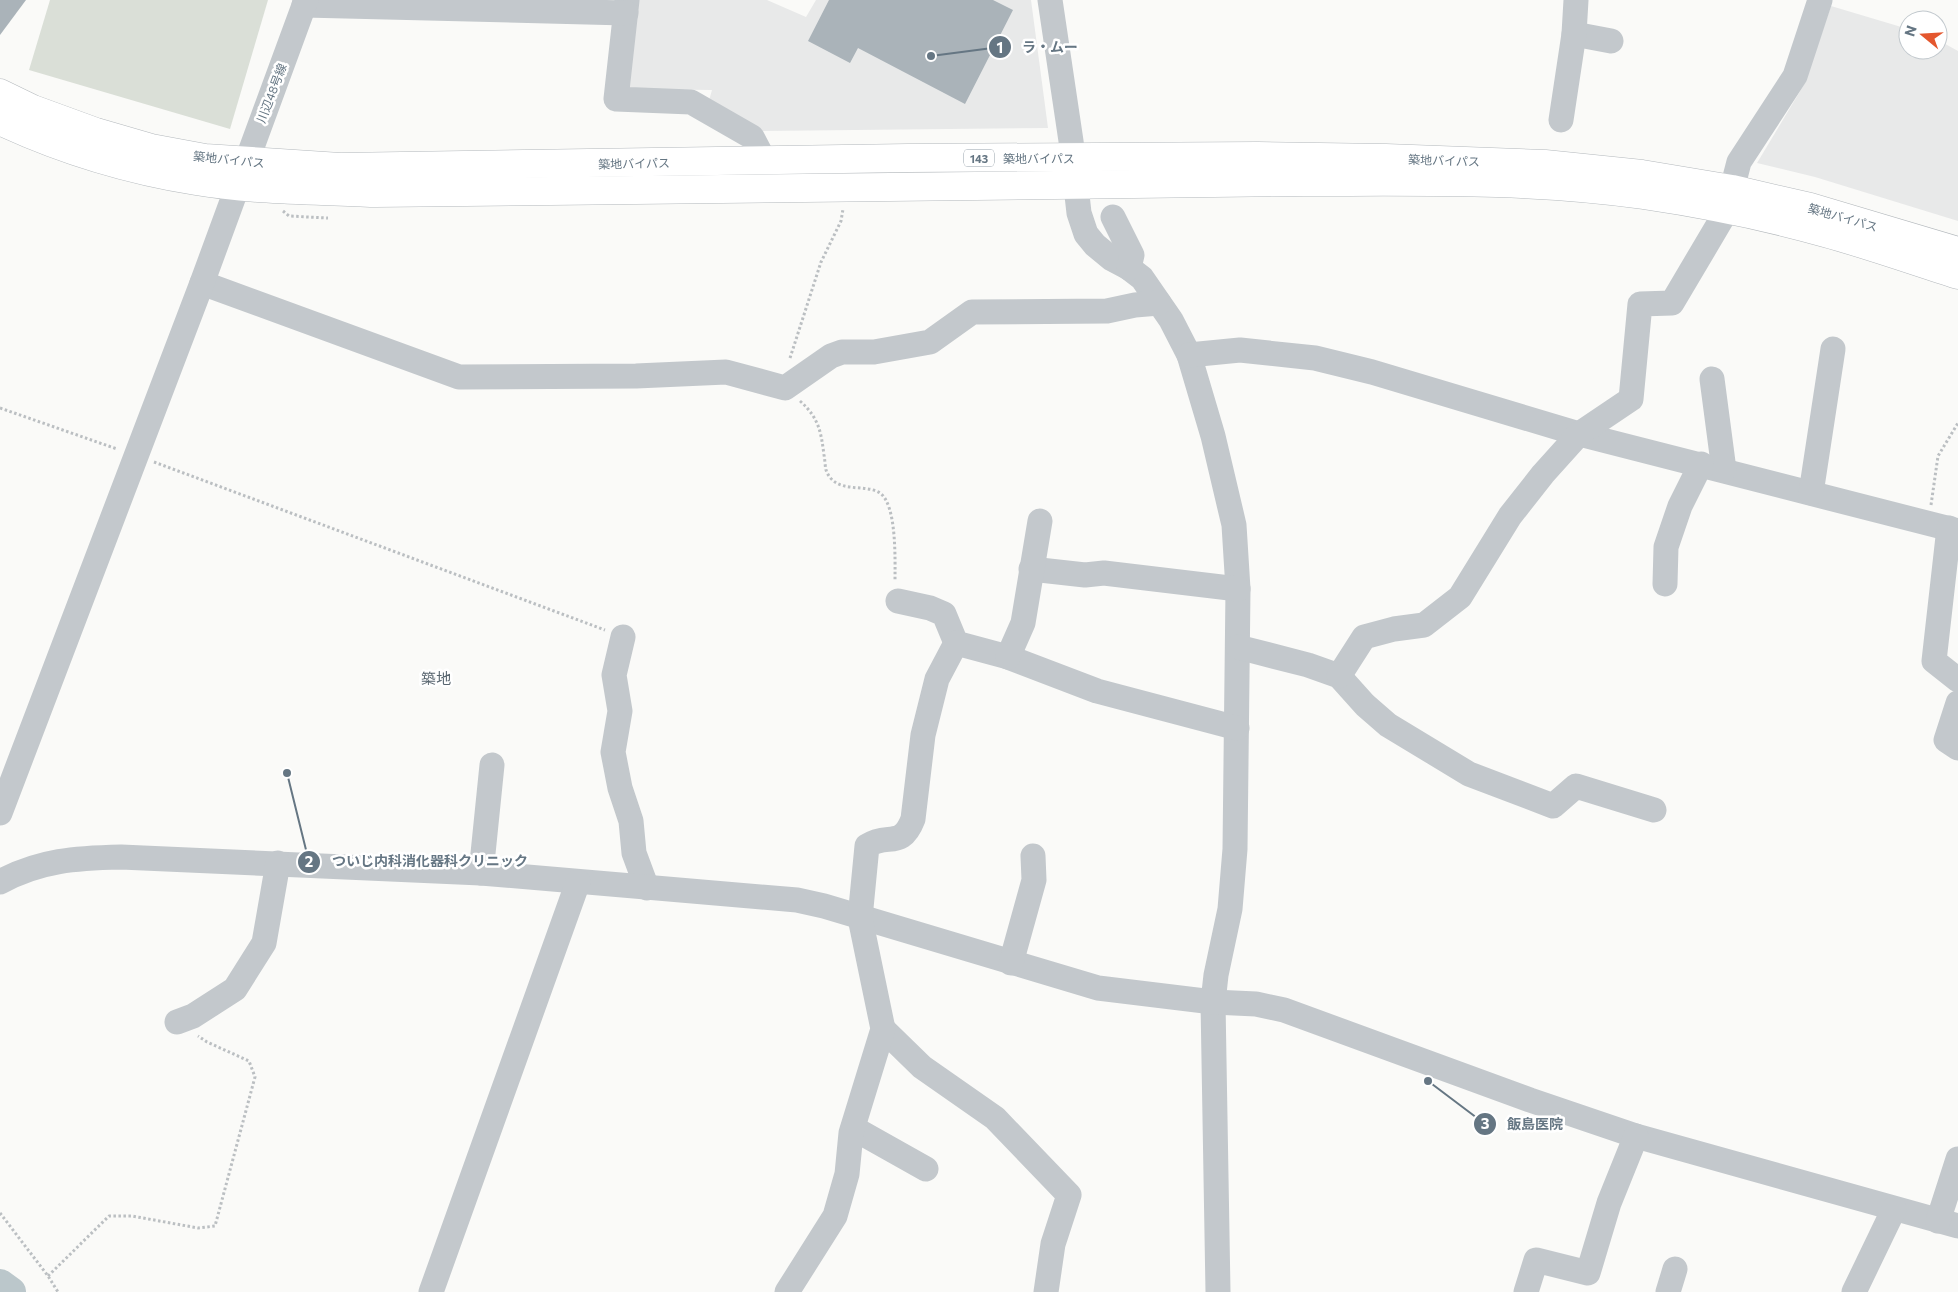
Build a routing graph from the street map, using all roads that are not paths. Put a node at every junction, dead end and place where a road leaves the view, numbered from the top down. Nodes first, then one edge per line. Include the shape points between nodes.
1 (1050, 0) edge
2 (1576, 0) edge
3 (1820, 0) edge
4 (305, 2) edge
5 (626, 6) edge
6 (1574, 34) junction
7 (1611, 41) dead end
8 (0, 93) edge
9 (1561, 120) dead end
10 (0, 121) edge
11 (764, 160) junction
12 (1075, 171) junction
13 (241, 174) junction
14 (1729, 199) junction
15 (1113, 217) dead end
16 (1958, 251) edge
17 (1130, 268) junction
18 (1958, 275) edge
19 (202, 284) junction
20 (1159, 304) junction
21 (1833, 349) dead end
22 (1189, 355) junction
23 (1712, 379) dead end
24 (1579, 434) junction
25 (1713, 467) junction
26 (1811, 493) junction
27 (1040, 521) dead end
28 (1945, 527) edge
29 (1031, 568) junction
30 (1665, 584) dead end
31 (1238, 589) junction
32 (898, 601) road end
33 (624, 638) road end
34 (956, 643) junction
35 (1238, 647) junction
36 (1008, 657) junction
37 (1340, 676) junction
38 (1958, 680) edge
39 (1958, 703) edge
40 (1238, 728) junction
41 (1958, 748) edge
42 (492, 765) dead end
43 (1654, 810) dead end
44 (0, 813) edge
45 (1033, 856) dead end
46 (278, 863) junction
47 (481, 873) junction
48 (2, 877) edge
49 (578, 882) junction
50 (647, 888) junction
51 (860, 918) junction
52 (1012, 963) junction
53 (1213, 1002) junction
54 (177, 1022) road end
55 (882, 1030) junction
56 (852, 1128) junction
57 (1636, 1136) junction
58 (1958, 1158) edge
59 (926, 1169) dead end
60 (1894, 1209) junction
61 (1948, 1224) edge
62 (1585, 1282) edge
63 (430, 1292) edge
64 (788, 1292) edge
65 (1046, 1292) edge
66 (1218, 1292) edge
67 (1526, 1292) edge
68 (1854, 1292) edge

1 - 12 street
2 - 6 street
3 - 14 street via 1795,76 1739,162
4 - 5 street
4 - 13 street, 川辺48号線
5 - 11 street via 616,100 691,102 752,137
6 - 7 street
6 - 9 street
8 - 13 highway, 築地バイパス / 143 via 96,132 151,148 205,158
10 - 13 highway, 築地バイパス / 143 via 31,136 99,159 174,177
11 - 12 highway, 築地バイパス / 143
11 - 13 highway, 築地バイパス / 143 via 340,167
12 - 13 highway, 築地バイパス / 143 via 844,187 375,193
12 - 14 highway, 築地バイパス / 143 via 1554,186
12 - 17 street via 1079,213 1086,234 1095,245
13 - 19 street, 川辺48号線
14 - 16 highway, 築地バイパス / 143 via 1810,207
14 - 18 highway, 築地バイパス / 143
14 - 24 street via 1672,302 1640,304 1631,399
15 - 17 street via 1132,255
17 - 20 street via 1142,278
19 - 20 street via 459,377 726,372 785,388 831,356 930,342 972,312 1107,311
19 - 44 street, 川辺48号線
20 - 22 street
21 - 26 street
22 - 24 street via 1240,350 1315,358
22 - 31 street via 1234,524
23 - 25 street
24 - 25 street
24 - 37 street via 1510,516 1460,597 1424,625 1364,637
25 - 26 street
25 - 30 street via 1680,506 1666,547
26 - 28 street
27 - 29 street
28 - 38 street via 1934,661
29 - 31 street
29 - 36 street via 1023,623
31 - 35 street
32 - 34 street via 944,614
33 - 50 street via 614,675 620,711 613,752 631,821 634,853
34 - 36 street
34 - 51 street via 937,679 923,735 913,819 903,836 867,846
35 - 37 street
35 - 40 street
36 - 40 street via 1097,691
37 - 43 street via 1388,725 1469,774 1553,806 1576,786
39 - 41 street via 1946,740
40 - 53 street via 1236,849 1230,910
42 - 47 street
45 - 52 street via 1034,880
46 - 47 street
46 - 48 street via 76,858
46 - 54 street via 264,943 235,989 193,1016
47 - 49 street
49 - 50 street
49 - 63 street
50 - 51 street via 797,900
51 - 52 street
51 - 55 street
52 - 53 street via 1098,988
53 - 57 street via 1256,1004 1284,1010
53 - 66 street
55 - 56 street
55 - 65 street via 922,1067 995,1118 1069,1195 1053,1244
56 - 59 street
56 - 64 street via 846,1174 835,1216
57 - 60 street
57 - 62 street via 1609,1203
58 - 61 street
60 - 61 street
60 - 68 street
62 - 67 street via 1536,1260

